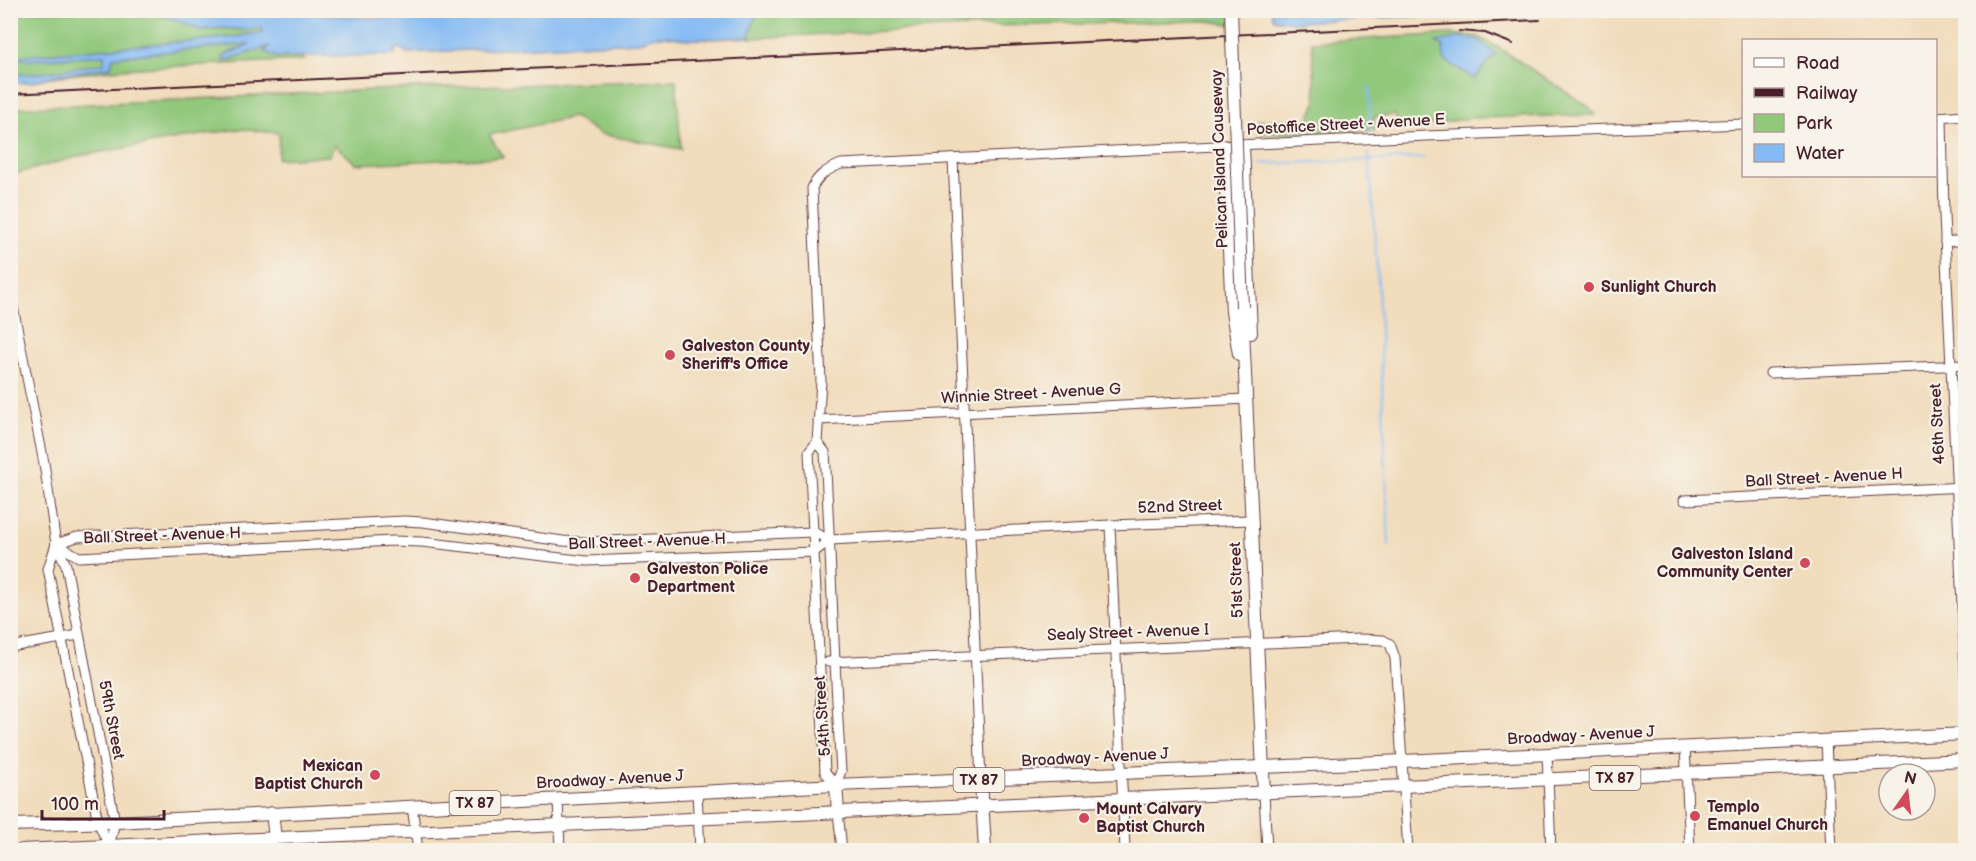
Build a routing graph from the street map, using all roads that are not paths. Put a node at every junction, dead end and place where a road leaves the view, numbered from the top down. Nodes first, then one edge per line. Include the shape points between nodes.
1 (1231, 10) edge
2 (1965, 115) edge
3 (1939, 117) edge
4 (1742, 124) edge
5 (1243, 145) junction
6 (1224, 146) junction
7 (953, 159) junction
8 (841, 164) joint
9 (1965, 240) edge
10 (1945, 242) junction
11 (10, 292) edge
12 (1242, 307) joint
13 (1951, 364) junction
14 (1965, 365) edge
15 (1770, 373) dead end
16 (1245, 379) junction
17 (1246, 399) junction
18 (965, 413) junction
19 (818, 420) junction
20 (817, 442) junction
21 (1961, 487) edge
22 (1683, 500) dead end
23 (1251, 520) junction
24 (340, 524) junction
25 (1110, 525) junction
26 (481, 530) junction
27 (207, 531) junction
28 (813, 532) junction
29 (970, 532) junction
30 (689, 537) junction
31 (830, 540) junction
32 (586, 542) junction
33 (56, 544) junction
34 (341, 544) junction
35 (208, 549) junction
36 (480, 549) junction
37 (814, 552) junction
38 (691, 556) junction
39 (587, 561) junction
40 (80, 634) junction
41 (63, 638) junction
42 (1256, 643) junction
43 (10, 647) edge
44 (1115, 648) junction
45 (976, 654) junction
46 (820, 662) junction
47 (834, 662) junction
48 (1965, 692) edge
49 (97, 725) junction
50 (80, 728) junction
51 (1965, 734) edge
52 (1826, 740) junction
53 (1685, 747) junction
54 (1548, 754) junction
55 (1965, 760) edge
56 (1403, 761) junction
57 (1263, 767) junction
58 (1827, 768) junction
59 (1122, 773) junction
60 (1687, 774) junction
61 (981, 780) junction
62 (1548, 781) junction
63 (836, 785) junction
64 (1405, 788) junction
65 (697, 792) junction
66 (1264, 794) junction
67 (558, 798) junction
68 (1122, 801) junction
69 (412, 806) junction
70 (983, 807) junction
71 (838, 812) junction
72 (272, 813) junction
73 (699, 819) junction
74 (98, 822) junction
75 (116, 822) junction
76 (10, 825) edge
77 (559, 825) junction
78 (417, 832) junction
79 (275, 838) junction
80 (109, 846) junction
81 (22, 850) edge
82 (418, 850) edge
83 (560, 850) edge
84 (700, 850) edge
85 (842, 850) edge
86 (985, 850) edge
87 (1125, 850) edge
88 (1267, 850) edge
89 (1408, 850) edge
90 (1551, 850) edge
91 (1690, 850) edge
92 (1831, 850) edge

1 - 12 main road, Pelican Island Causeway, bridge
2 - 3 street
3 - 10 street, 46th Street
4 - 5 street, Postoffice Street - Avenue E
5 - 6 street, Postoffice Street - Avenue E
5 - 16 main road via 1251,304
6 - 7 street, Postoffice Street - Avenue E
6 - 16 main road via 1232,312
7 - 8 street, Postoffice Street - Avenue E
7 - 18 street
8 - 19 street, 54th Street via 826,170 812,188 821,381
9 - 10 street
10 - 13 street, 46th Street
11 - 33 street, 59th Street
12 - 16 main road, 51st Street
13 - 14 street
13 - 15 street
13 - 21 street, 46th Street
16 - 17 main road, 51st Street
17 - 18 street, Winnie Street - Avenue G
17 - 23 main road, 51st Street
18 - 19 street, Winnie Street - Avenue G
18 - 29 street
19 - 20 street, 54th Street
20 - 28 street, 54th Street via 809,452
20 - 31 street, 54th Street via 825,452
21 - 22 street, Ball Street - Avenue H
21 - 48 street, 46th Street
23 - 25 street, 52nd Street
23 - 42 main road, 51st Street
24 - 26 street, Ball Street - Avenue H via 423,522
24 - 27 street, Ball Street - Avenue H
24 - 34 street
25 - 29 street, 52nd Street
25 - 44 street
26 - 32 street, Ball Street - Avenue H
26 - 36 street
27 - 33 street, Ball Street - Avenue H via 77,537
27 - 35 street
28 - 30 street, Ball Street - Avenue H
28 - 31 street, Ball Street - Avenue H
28 - 37 street, 54th Street
29 - 31 street, Ball Street - Avenue H
29 - 45 street
30 - 32 street, Ball Street - Avenue H
30 - 38 street
31 - 37 street
31 - 47 street, 54th Street
32 - 39 street
33 - 35 street, Ball Street - Avenue H via 79,557
33 - 40 street, 59th Street via 66,565
33 - 41 street, 59th Street via 48,569
34 - 35 street, Ball Street - Avenue H
34 - 36 street, Ball Street - Avenue H via 422,542
36 - 39 street, Ball Street - Avenue H
37 - 38 street, Ball Street - Avenue H
37 - 46 street, 54th Street
38 - 39 street, Ball Street - Avenue H
40 - 41 street
40 - 49 street, 59th Street
41 - 43 street
41 - 50 street, 59th Street
42 - 44 street, Sealy Street - Avenue I
42 - 56 street, Sealy Street - Avenue I via 1359,639 1390,644 1395,658
42 - 57 main road, 51st Street
44 - 45 street, Sealy Street - Avenue I
44 - 59 street
45 - 47 street, Sealy Street - Avenue I
45 - 61 street
46 - 47 street, Sealy Street - Avenue I
46 - 63 street, 54th Street via 825,772
47 - 63 street, 54th Street via 841,771
49 - 50 street
49 - 75 street, 59th Street
50 - 74 street, 59th Street
51 - 52 main road, Broadway - Avenue J / TX 87
52 - 53 main road, Broadway - Avenue J / TX 87
52 - 58 street
53 - 54 main road, Broadway - Avenue J / TX 87
53 - 60 street
54 - 56 main road, Broadway - Avenue J / TX 87
54 - 62 street
55 - 58 main road, TX 87
56 - 57 main road, Broadway - Avenue J / TX 87
56 - 64 street
57 - 59 main road, Broadway - Avenue J / TX 87
57 - 66 main road, 51st Street
58 - 60 main road, TX 87
58 - 92 street
59 - 61 main road, Broadway - Avenue J / TX 87
59 - 68 street
60 - 62 main road, TX 87
60 - 91 street
61 - 63 main road, Broadway - Avenue J / TX 87
61 - 70 main road
62 - 64 main road, TX 87
62 - 90 street
63 - 65 main road, Broadway - Avenue J / TX 87
63 - 71 main road
64 - 66 main road, TX 87
64 - 89 street
65 - 67 main road, Broadway - Avenue J / TX 87
65 - 73 street
66 - 68 main road, TX 87
66 - 88 street, 51st Street
67 - 69 main road, Broadway - Avenue J / TX 87
67 - 77 street
68 - 70 main road, TX 87
68 - 87 street
69 - 72 main road, Broadway - Avenue J / TX 87
69 - 78 street
70 - 71 main road, TX 87
70 - 86 main road
71 - 73 main road, TX 87
71 - 85 street
72 - 75 main road, Broadway - Avenue J / TX 87
72 - 79 main road
73 - 77 main road, TX 87
73 - 84 street
74 - 75 main road, Broadway - Avenue J / TX 87
74 - 76 main road, Broadway - Avenue J / TX 87
74 - 80 street, 59th Street
75 - 80 street, 59th Street
77 - 78 main road, TX 87
77 - 83 street
78 - 79 main road, TX 87
78 - 82 street
79 - 80 main road, TX 87
80 - 81 main road, TX 87

